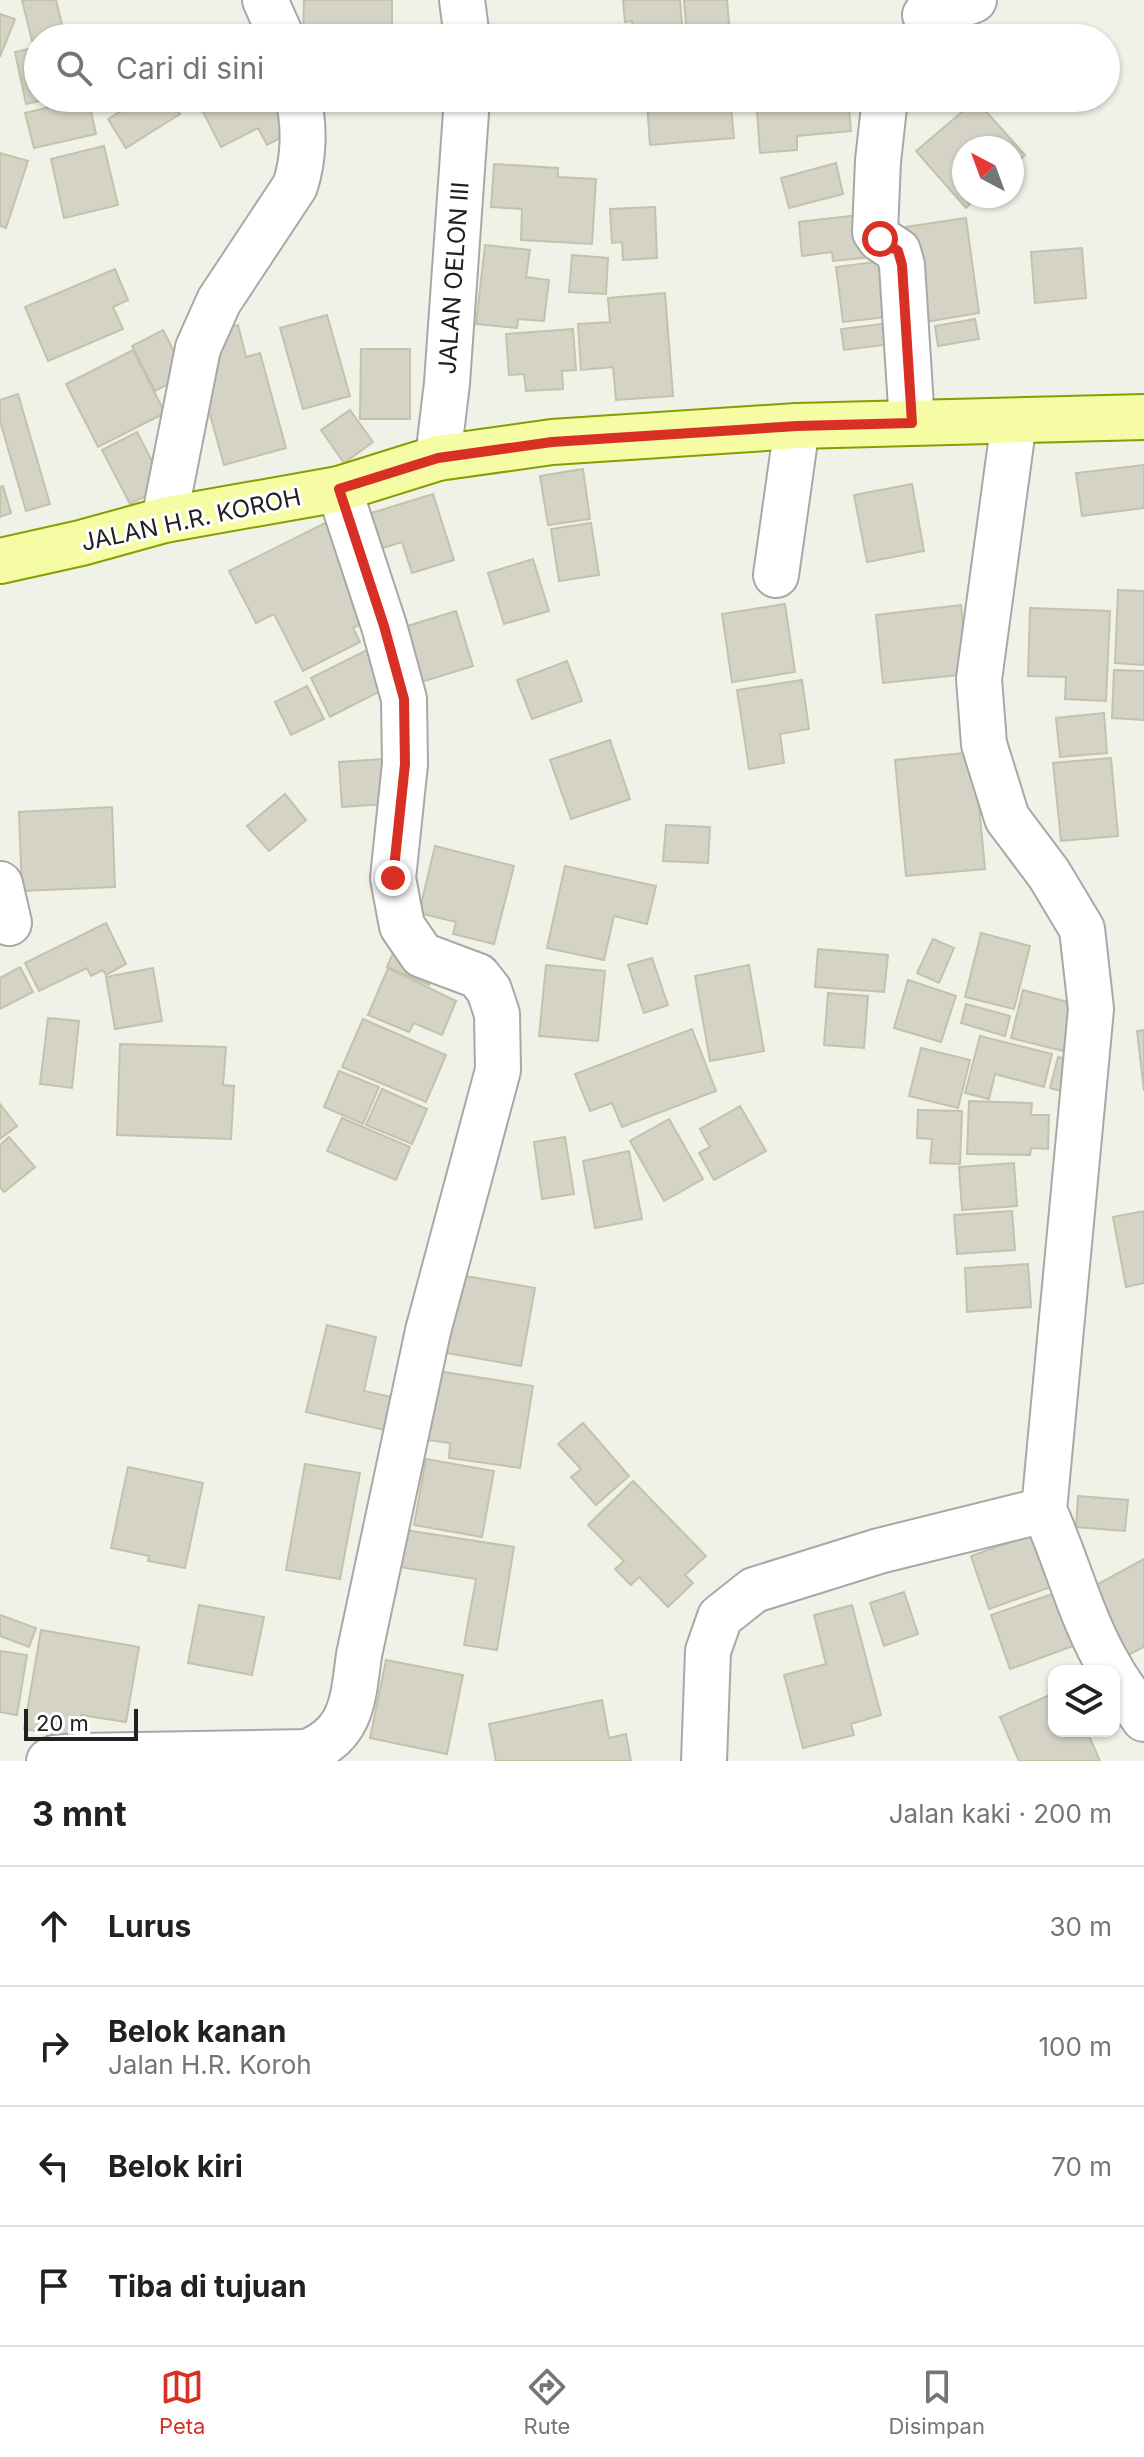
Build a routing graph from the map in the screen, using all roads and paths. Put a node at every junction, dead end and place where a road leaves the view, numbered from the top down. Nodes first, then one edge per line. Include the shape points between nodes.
1 (265, 0) edge
2 (462, 0) edge
3 (974, 0) edge
4 (921, 18) edge
5 (276, 24) edge
6 (465, 24) edge
7 (300, 112) edge
8 (466, 112) edge
9 (883, 112) edge
10 (1144, 417) edge
11 (1014, 421) junction
12 (912, 423) junction
13 (797, 426) junction
14 (438, 458) junction
15 (339, 489) junction
16 (164, 520) junction
17 (0, 561) edge
18 (776, 575) dead end
19 (1044, 1510) junction
20 (1108, 1665) edge
21 (1120, 1683) edge
22 (1144, 1719) edge
23 (49, 1761) edge
24 (704, 1761) edge

1 - 5 street
2 - 6 street
3 - 4 street
7 - 16 street via 301,169 295,186 219,301 198,348
8 - 14 street, JALAN OELON III
9 - 12 street via 875,232 898,251 902,265
10 - 11 main road, JALAN H.R. KOROH
11 - 12 main road, JALAN H.R. KOROH
11 - 19 street via 979,679 984,744 1007,818 1082,929 1091,1009
12 - 13 main road, JALAN H.R. KOROH
13 - 14 main road, JALAN H.R. KOROH via 552,442
13 - 18 street
14 - 15 main road, JALAN H.R. KOROH
15 - 16 main road, JALAN H.R. KOROH
15 - 23 street via 404,699 405,764 393,878 402,926 422,955 478,976 489,990 497,1014 498,1070 428,1331 352,1707 341,1727 332,1739 307,1752
16 - 17 main road, JALAN H.R. KOROH
19 - 20 street via 1094,1642
19 - 24 street via 879,1551 754,1590 720,1617 708,1651
21 - 22 street

